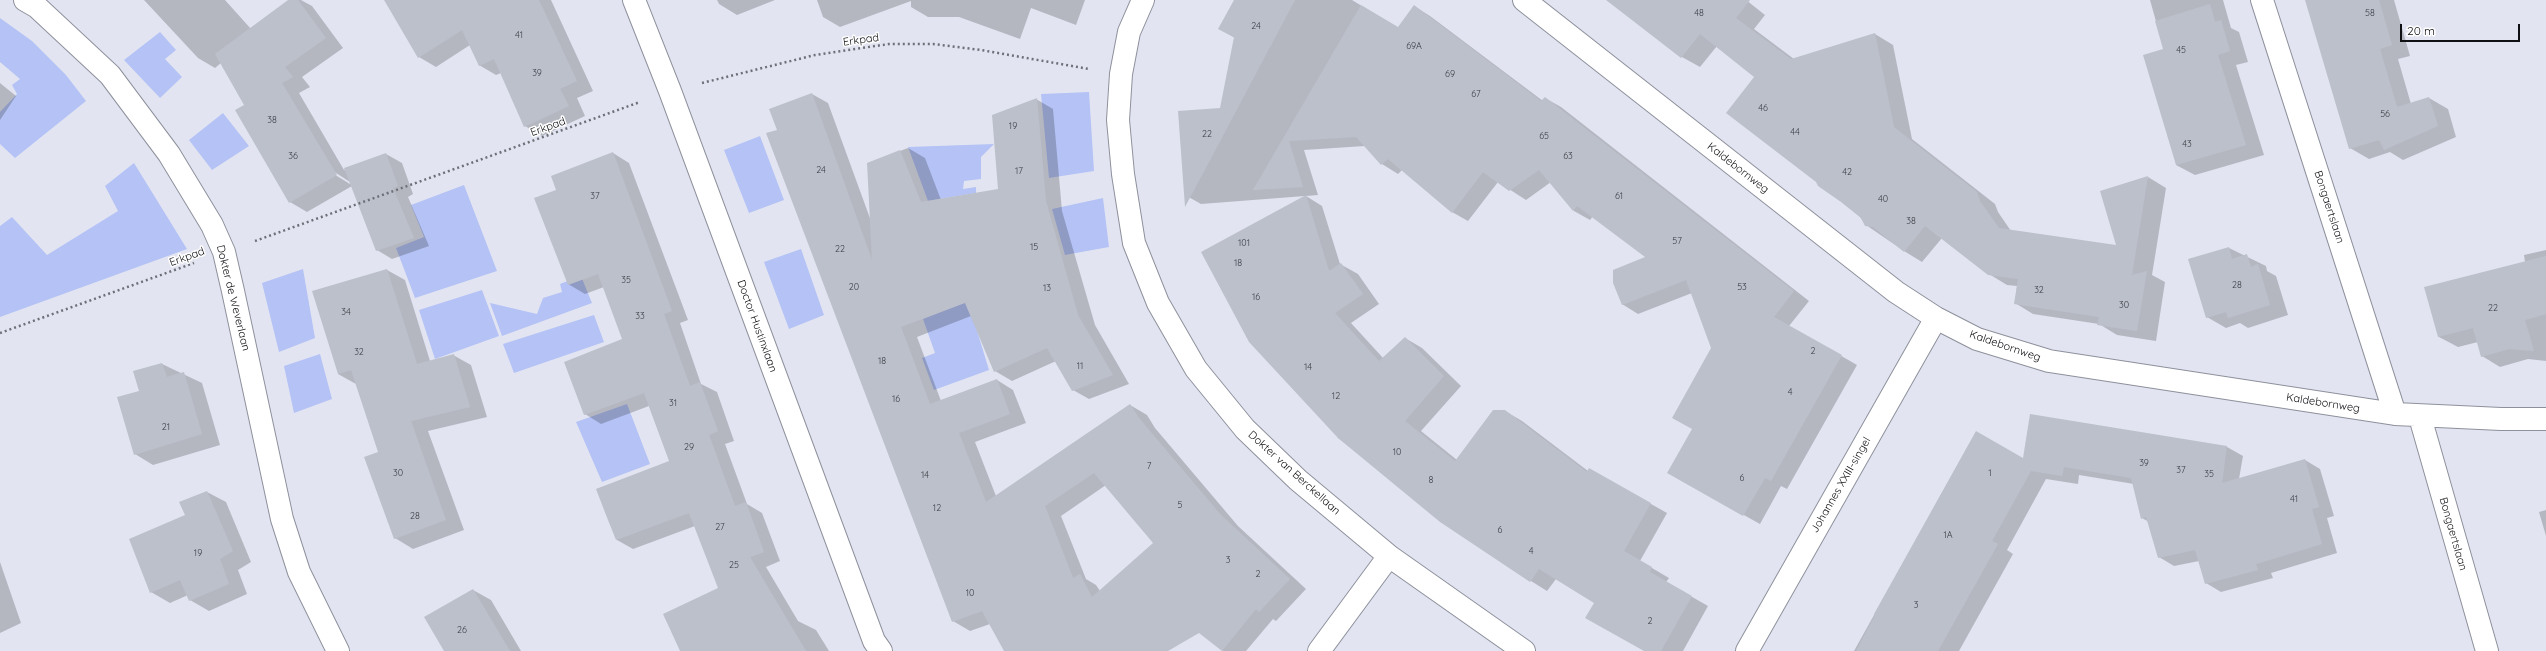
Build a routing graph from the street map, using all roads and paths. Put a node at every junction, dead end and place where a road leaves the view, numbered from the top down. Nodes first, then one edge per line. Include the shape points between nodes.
1 (25, 0) edge
2 (634, 0) edge
3 (1143, 0) edge
4 (1524, 0) edge
5 (2262, 0) edge
6 (1121, 74) junction
7 (670, 91) junction
8 (224, 252) junction
9 (1936, 318) junction
10 (0, 333) edge
11 (2395, 414) junction
12 (2420, 417) junction
13 (2546, 419) edge
14 (1389, 556) junction
15 (338, 651) edge
16 (881, 651) edge
17 (1319, 651) edge
18 (1524, 651) edge
19 (1747, 651) edge
20 (2487, 651) edge

1 - 8 street, Dokter de Weverlaan via 37,7 110,75 169,154 212,225
2 - 7 street, Doctor Hustinxlaan
3 - 6 street, Dokter van Berckellaan via 1129,32
4 - 9 street, Kaldebornweg via 1896,292
5 - 11 street, Bongaertslaan
6 - 7 path, Erkpad via 980,50 933,44 889,44 814,55
6 - 14 street, Dokter van Berckellaan via 1118,120 1123,174 1134,243 1158,303 1196,368 1245,429 1298,480
7 - 8 path, Erkpad
7 - 16 street, Doctor Hustinxlaan via 874,641
8 - 10 path, Erkpad
8 - 15 street, Dokter de Weverlaan via 282,519 299,572
9 - 11 street, Kaldebornweg via 1977,338 2049,361
9 - 19 street, Johannes XXIII-singel
11 - 12 street, Kaldebornweg
12 - 13 street, Kaldebornweg
12 - 20 street, Bongaertslaan
14 - 17 street
14 - 18 street, Dokter van Berckellaan

